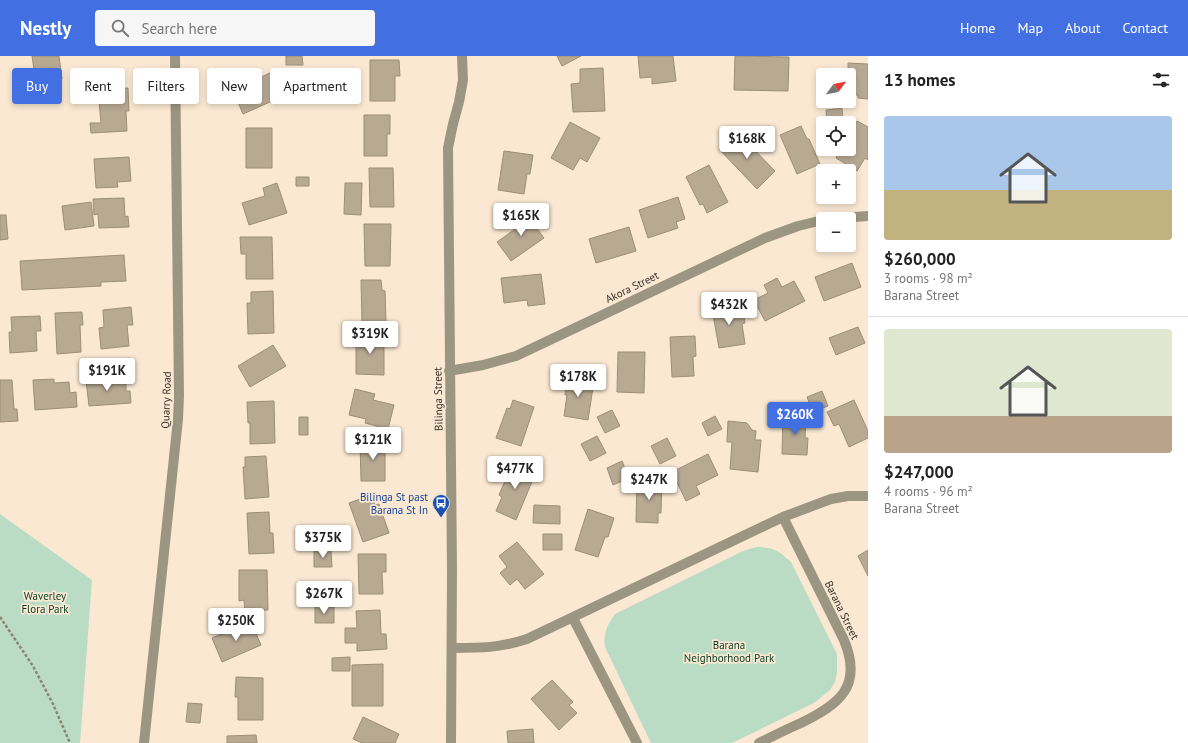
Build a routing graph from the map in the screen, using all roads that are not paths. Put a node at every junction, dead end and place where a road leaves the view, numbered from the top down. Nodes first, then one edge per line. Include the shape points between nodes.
1 (175, 56) edge
2 (462, 56) edge
3 (868, 216) edge
4 (856, 217) edge
5 (816, 221) edge
6 (449, 371) junction
7 (868, 496) edge
8 (783, 517) junction
9 (573, 618) junction
10 (452, 648) junction
11 (144, 743) edge
12 (451, 743) edge
13 (637, 743) edge
14 (759, 743) edge

1 - 11 street, Quarry Road via 178,419
2 - 6 street, Bilinga Street via 463,80 448,148
3 - 4 street, Akora Street
5 - 6 street, Akora Street via 765,238 516,356
6 - 10 street, Bilinga Street
7 - 8 street via 831,499
8 - 9 street
8 - 14 street, Barana Street via 844,640 850,659 850,677 840,698 829,708
9 - 10 street via 507,646
9 - 13 street
10 - 12 street, Bilinga Street

